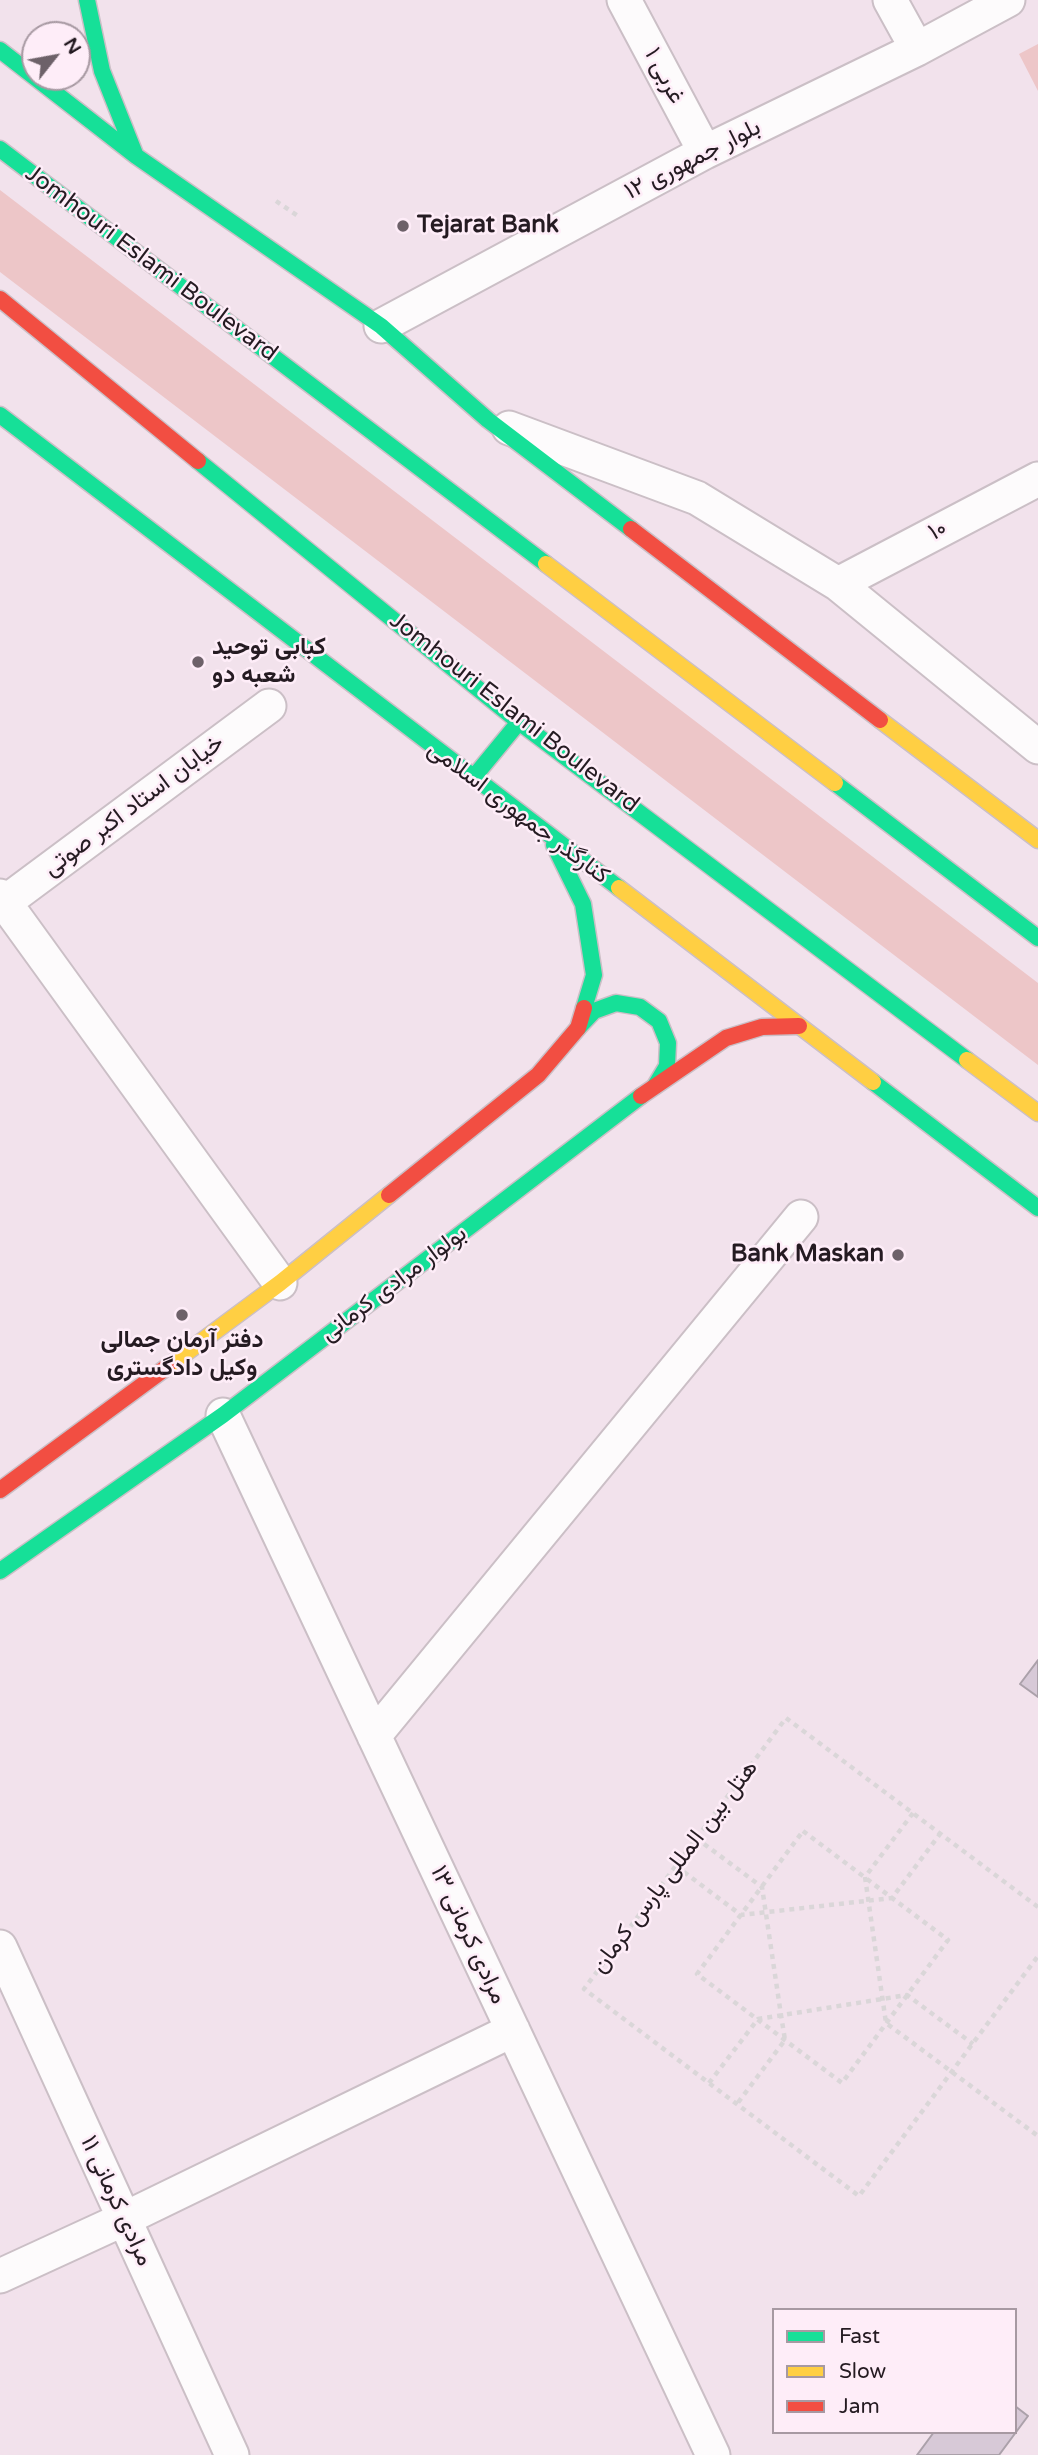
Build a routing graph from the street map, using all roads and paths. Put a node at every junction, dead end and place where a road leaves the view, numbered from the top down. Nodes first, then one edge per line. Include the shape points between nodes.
1 (87, 0) edge
2 (624, 0) edge
3 (890, 0) edge
4 (1008, 0) edge
5 (916, 49) junction
6 (0, 50) edge
7 (0, 149) edge
8 (705, 152) junction
9 (136, 156) junction
10 (270, 199) dead end
11 (304, 220) dead end
12 (0, 299) edge
13 (381, 326) junction
14 (0, 415) edge
15 (488, 420) junction
16 (1035, 488) edge
17 (838, 584) junction
18 (269, 706) dead end
19 (519, 722) junction
20 (1038, 747) edge
21 (473, 778) junction
22 (550, 837) junction
23 (1038, 840) edge
24 (2, 902) edge
25 (1038, 938) edge
26 (799, 1026) junction
27 (578, 1028) junction
28 (654, 1086) junction
29 (1038, 1113) edge
30 (1038, 1208) edge
31 (801, 1217) dead end
32 (281, 1283) junction
33 (223, 1415) junction
34 (0, 1490) edge
35 (0, 1571) edge
36 (374, 1736) junction
37 (913, 1813) junction
38 (940, 1834) junction
39 (696, 1838) junction
40 (676, 1866) junction
41 (865, 1877) junction
42 (762, 1887) junction
43 (892, 1898) junction
44 (868, 1900) junction
45 (1038, 1907) edge
46 (765, 1912) junction
47 (741, 1915) junction
48 (0, 1947) edge
49 (1038, 1956) edge
50 (907, 1995) junction
51 (883, 1999) junction
52 (781, 2015) junction
53 (758, 2019) junction
54 (886, 2023) junction
55 (513, 2030) junction
56 (785, 2040) junction
57 (973, 2044) junction
58 (952, 2072) junction
59 (709, 2083) junction
60 (737, 2104) junction
61 (1038, 2136) edge
62 (124, 2219) junction
63 (0, 2276) edge
64 (232, 2455) edge
65 (713, 2455) edge

1 - 9 street via 102,71
2 - 8 street, ۱ غربی
3 - 5 street
4 - 5 street, بلوار جمهوری ۱۲
5 - 8 street, بلوار جمهوری ۱۲
6 - 9 street
7 - 25 street, Jomhouri Eslami Boulevard
8 - 13 street, بلوار جمهوری ۱۲
9 - 13 street
10 - 11 path
12 - 19 street, Jomhouri Eslami Boulevard
13 - 15 street
14 - 21 street, کنارگذر جمهوری اسلامی
15 - 17 street via 697,498
15 - 23 street
16 - 17 street, ۱۰
17 - 20 street
18 - 24 street, خیابان استاد اکبر صوتی
19 - 21 street
19 - 29 street, Jomhouri Eslami Boulevard
21 - 22 street, کنارگذر جمهوری اسلامی
22 - 26 street, کنارگذر جمهوری اسلامی
22 - 27 street via 583,904 594,975
24 - 32 street
26 - 28 street, بولوار مرادی کرمانی via 762,1027 726,1038
26 - 30 street, کنارگذر جمهوری اسلامی
27 - 28 street via 594,1011 617,1003 640,1007 659,1021 668,1042 667,1066
27 - 32 street via 538,1075
28 - 33 street, بولوار مرادی کرمانی
31 - 36 street
32 - 34 street
33 - 35 street, بولوار مرادی کرمانی
33 - 36 street, مرادی کرمانی ۱۳
36 - 55 street, مرادی کرمانی ۱۳
37 - 38 path, هتل بین المللی پارس کرمان
37 - 39 path, هتل بین المللی پارس کرمان via 786,1718
37 - 41 path
38 - 43 path
38 - 45 path, هتل بین المللی پارس کرمان
39 - 40 path, هتل بین المللی پارس کرمان
39 - 42 path
40 - 47 path
40 - 59 path, هتل بین المللی پارس کرمان via 584,1989
41 - 42 path via 803,1831
41 - 43 path
41 - 44 path
42 - 46 path
42 - 47 path
43 - 44 path
43 - 50 path via 948,1940
44 - 46 path
44 - 51 path
46 - 47 path
46 - 52 path
47 - 53 path via 697,1974
48 - 62 street, مرادی کرمانی ۱۱
49 - 57 path, هتل بین المللی پارس کرمان
50 - 51 path
50 - 54 path
50 - 57 path
51 - 52 path
51 - 54 path
52 - 53 path
52 - 56 path
53 - 56 path
53 - 59 path
54 - 56 path via 842,2082
54 - 58 path
55 - 62 street
55 - 65 street, مرادی کرمانی ۱۳
56 - 60 path
57 - 58 path, هتل بین المللی پارس کرمان
58 - 60 path, هتل بین المللی پارس کرمان via 859,2196
58 - 61 path
59 - 60 path, هتل بین المللی پارس کرمان
62 - 63 street
62 - 64 street, مرادی کرمانی ۱۱

